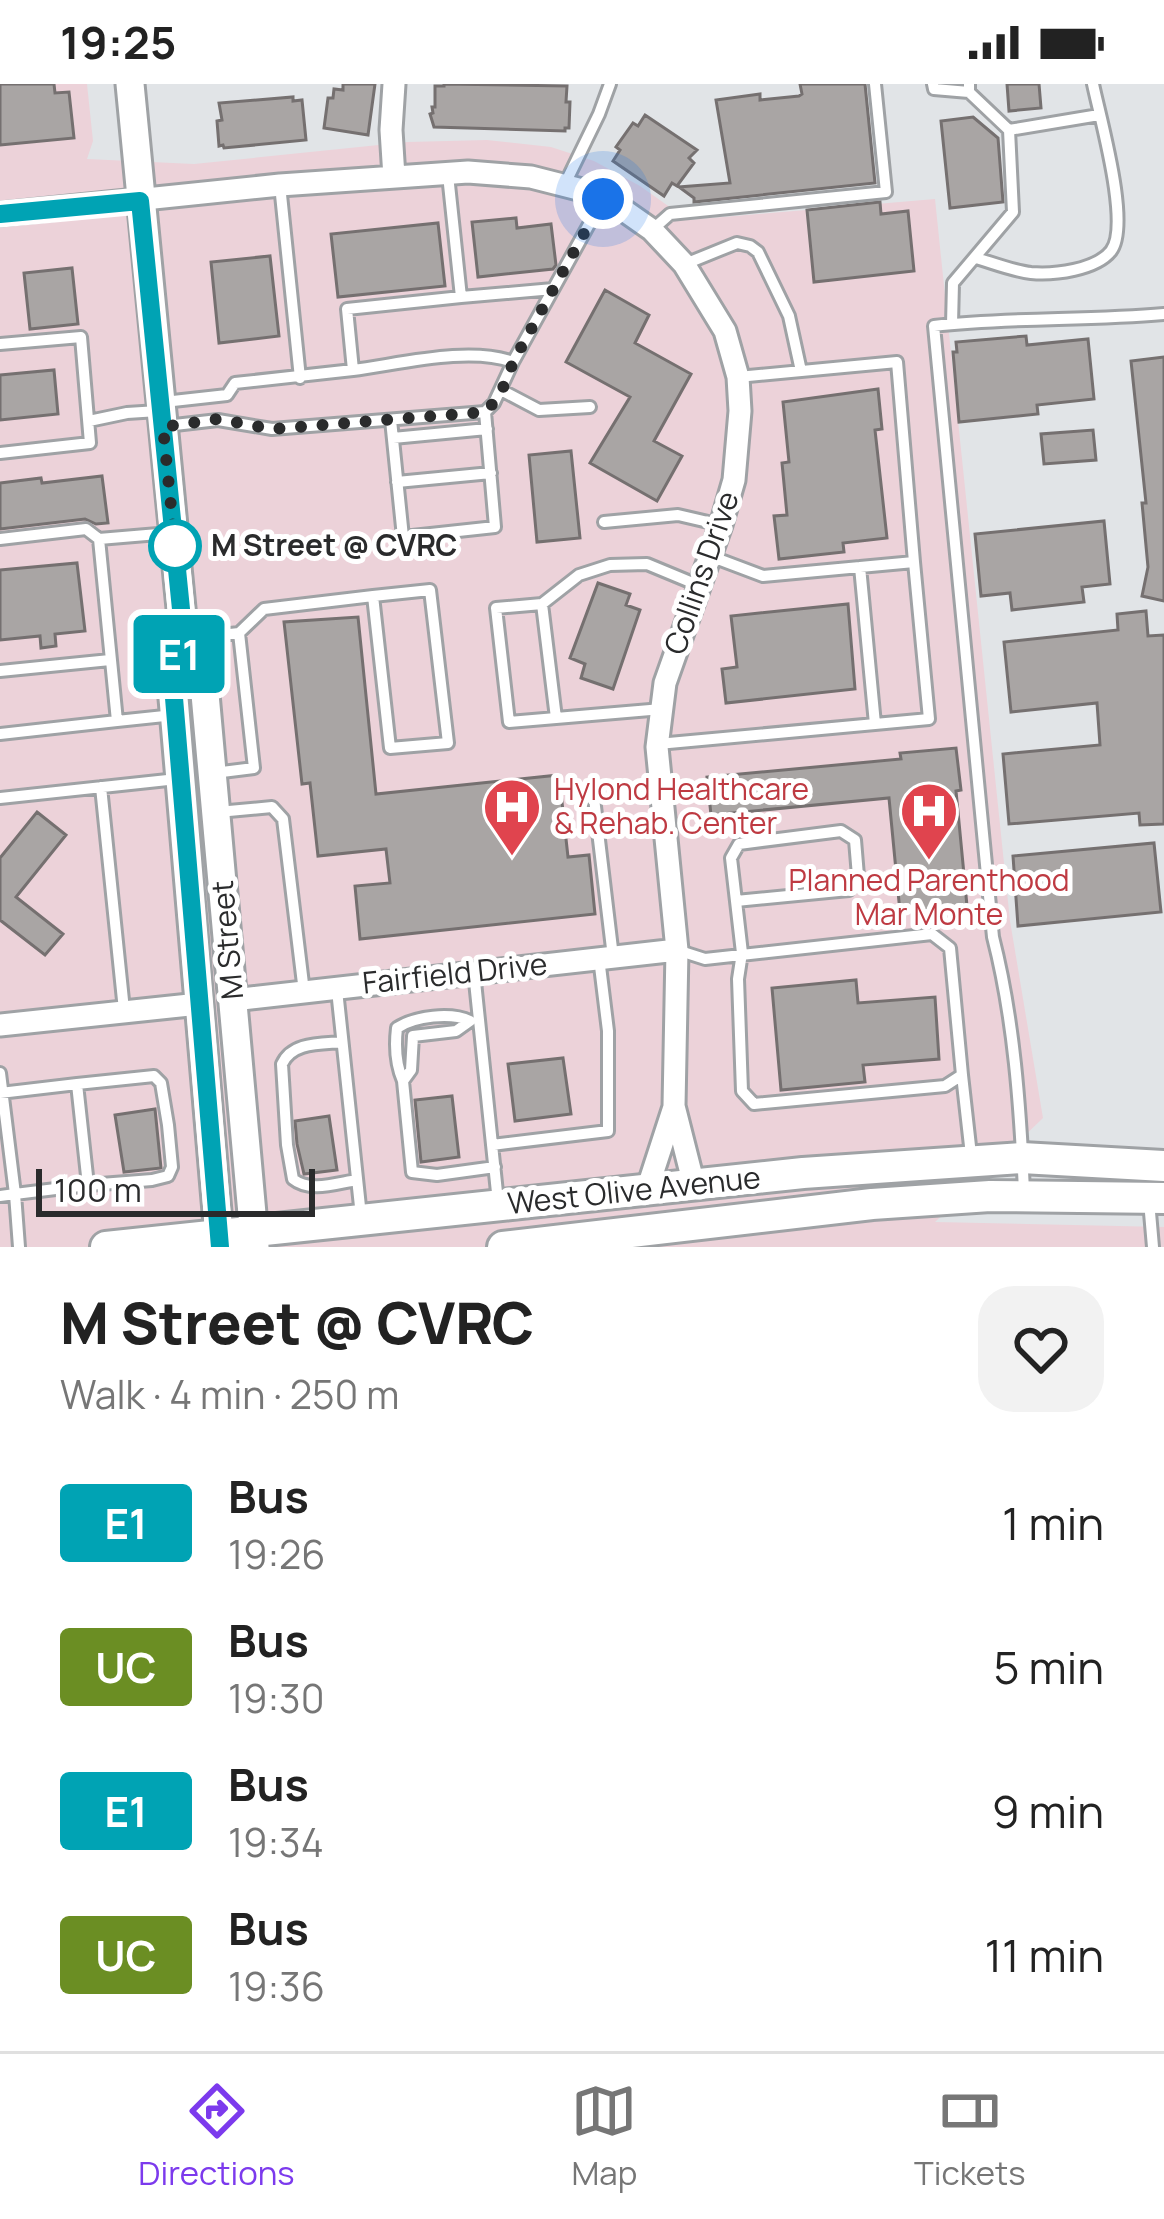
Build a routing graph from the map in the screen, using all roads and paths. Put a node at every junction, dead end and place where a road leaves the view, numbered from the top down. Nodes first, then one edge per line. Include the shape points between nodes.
1 (130, 84) edge
2 (394, 84) edge
3 (610, 84) edge
4 (875, 84) edge
5 (933, 84) edge
6 (1093, 84) edge
7 (969, 88) edge
8 (1099, 115) junction
9 (1010, 130) junction
10 (448, 173) junction
11 (394, 177) junction
12 (280, 185) junction
13 (564, 186) junction
14 (603, 199) junction
15 (140, 201) junction
16 (0, 214) edge
17 (652, 230) junction
18 (976, 258) junction
19 (683, 264) junction
20 (553, 290) junction
21 (461, 298) junction
22 (1164, 314) edge
23 (952, 324) junction
24 (0, 344) edge
25 (513, 362) junction
26 (353, 370) junction
27 (801, 371) junction
28 (300, 377) junction
29 (738, 377) junction
30 (501, 390) junction
31 (590, 407) dead end
32 (485, 412) junction
33 (161, 413) junction
34 (391, 420) junction
35 (89, 421) junction
36 (487, 429) junction
37 (393, 438) junction
38 (0, 453) edge
39 (491, 473) junction
40 (397, 482) junction
41 (604, 522) dead end
42 (721, 525) junction
43 (173, 532) junction
44 (0, 539) edge
45 (99, 539) junction
46 (710, 556) junction
47 (914, 562) junction
48 (860, 567) junction
49 (700, 586) junction
50 (373, 596) junction
51 (542, 604) junction
52 (239, 633) junction
53 (184, 639) junction
54 (110, 660) junction
55 (0, 671) edge
56 (662, 710) junction
57 (175, 715) junction
58 (556, 718) junction
59 (117, 721) junction
60 (875, 724) junction
61 (0, 734) edge
62 (658, 744) junction
63 (214, 772) junction
64 (180, 779) junction
65 (101, 787) junction
66 (0, 798) edge
67 (595, 798) dead end
68 (218, 812) junction
69 (736, 901) junction
70 (677, 950) junction
71 (742, 953) junction
72 (606, 958) junction
73 (474, 971) junction
74 (336, 988) junction
75 (304, 992) junction
76 (233, 1000) junction
77 (200, 1004) junction
78 (124, 1012) junction
79 (475, 1020) junction
80 (0, 1025) edge
81 (342, 1042) junction
82 (0, 1073) edge
83 (962, 1075) junction
84 (76, 1084) junction
85 (2, 1093) edge
86 (674, 1106) junction
87 (492, 1145) junction
88 (1022, 1158) junction
89 (972, 1161) junction
90 (1164, 1166) edge
91 (495, 1167) junction
92 (803, 1173) junction
93 (357, 1180) junction
94 (88, 1185) junction
95 (694, 1186) junction
96 (647, 1190) junction
97 (15, 1194) junction
98 (0, 1196) edge
99 (1024, 1196) junction
100 (1156, 1198) edge
101 (499, 1205) junction
102 (362, 1219) junction
103 (690, 1236) edge
104 (254, 1239) edge
105 (219, 1240) edge
106 (542, 1243) junction
107 (19, 1247) edge
108 (106, 1247) edge
109 (503, 1247) edge
110 (1153, 1247) edge

1 - 15 street, M Street
2 - 11 street
3 - 13 lane
4 - 17 lane via 886,192 686,211
5 - 7 lane
6 - 8 lane
7 - 9 lane
8 - 9 lane
8 - 18 lane via 1118,220 1113,249 1092,267 1030,273
9 - 18 lane via 1013,212
10 - 11 street, Collins Drive
10 - 13 street, Collins Drive
10 - 21 lane
11 - 12 street, Collins Drive
12 - 15 street, Collins Drive
12 - 28 lane
13 - 14 street, Collins Drive
14 - 17 street, Collins Drive
14 - 20 lane
15 - 16 street, Collins Drive
15 - 33 street, M Street
17 - 19 street, Collins Drive
18 - 23 lane via 952,283
19 - 27 lane via 737,243 758,253 789,316
19 - 29 street, Collins Drive via 725,331
20 - 21 lane
20 - 25 lane
21 - 26 lane via 347,309
22 - 23 lane
23 - 88 lane via 934,326
24 - 35 lane via 81,338
25 - 26 lane via 460,357
25 - 30 lane
26 - 28 lane
27 - 29 lane
27 - 47 lane via 897,362
28 - 33 lane via 235,383 227,395
29 - 42 street, Collins Drive via 738,453
30 - 31 lane via 539,410
30 - 32 lane
32 - 34 lane
32 - 36 lane
33 - 34 lane via 272,429
33 - 35 lane
33 - 43 street, M Street
34 - 37 lane
35 - 38 lane via 91,442
36 - 37 lane
36 - 39 lane
37 - 40 lane
39 - 40 lane
39 - 40 lane via 495,527 403,537
41 - 42 lane via 678,515
42 - 46 street, Collins Drive
43 - 45 lane
43 - 53 street, M Street
44 - 45 lane via 86,529
45 - 54 lane
46 - 48 lane via 763,577
46 - 49 street, Collins Drive
47 - 48 lane
47 - 60 lane via 929,719
48 - 60 lane
49 - 51 lane via 647,564 610,565 578,575
49 - 56 street, Collins Drive
50 - 50 lane via 390,748 448,743 430,590
50 - 52 lane via 264,609
51 - 58 lane
51 - 58 lane via 496,608 509,722
52 - 53 lane
52 - 63 lane via 254,768
53 - 57 street, M Street via 172,674
53 - 63 street, M Street via 203,672
54 - 55 lane
54 - 59 lane
56 - 58 lane
56 - 62 street, Collins Drive
57 - 59 lane
57 - 64 street, M Street
59 - 61 lane
60 - 62 lane
62 - 70 street, Collins Drive
63 - 68 street, M Street
64 - 65 lane
64 - 77 street, M Street
65 - 66 lane
65 - 78 lane
67 - 72 lane
68 - 75 lane via 272,807 283,819
68 - 76 street, M Street
69 - 69 lane via 731,858 739,844 841,831 855,840 857,876 849,890
69 - 71 lane
70 - 71 lane via 705,959
70 - 72 street, Fairfield Drive
70 - 86 street, Collins Drive
71 - 83 lane via 932,934 950,948
71 - 83 lane via 742,1091 754,1104 945,1086
72 - 73 street, Fairfield Drive
72 - 87 lane via 608,1132
73 - 74 street, Fairfield Drive
73 - 79 lane
74 - 75 street, Fairfield Drive
74 - 81 lane
75 - 76 street, Fairfield Drive
76 - 104 street, M Street
77 - 78 street
77 - 105 street, M Street
78 - 80 street
79 - 87 lane
79 - 91 lane via 458,1015 398,1028 412,1172
81 - 93 lane
81 - 93 lane via 285,1055 287,1145 300,1185
82 - 85 lane
83 - 89 lane
84 - 85 lane
84 - 94 lane
84 - 94 lane via 154,1076 168,1125 168,1176
85 - 97 lane
86 - 95 street, Collins Drive
86 - 96 street, Collins Drive
87 - 91 lane
88 - 89 main road, West Olive Avenue
88 - 90 main road, West Olive Avenue
88 - 99 lane
89 - 92 main road, West Olive Avenue
91 - 101 lane
92 - 95 main road, West Olive Avenue
92 - 103 main road via 766,1194 701,1206
93 - 102 lane
94 - 97 lane
95 - 96 main road, West Olive Avenue
95 - 106 main road via 574,1221
96 - 101 main road, West Olive Avenue
97 - 98 lane
97 - 107 lane
99 - 100 main road, West Olive Avenue
99 - 103 main road, West Olive Avenue via 872,1204
100 - 110 lane
101 - 102 main road, West Olive Avenue
102 - 104 main road, West Olive Avenue
103 - 106 main road, West Olive Avenue
104 - 105 main road, West Olive Avenue
105 - 108 main road, West Olive Avenue
106 - 109 main road, West Olive Avenue

